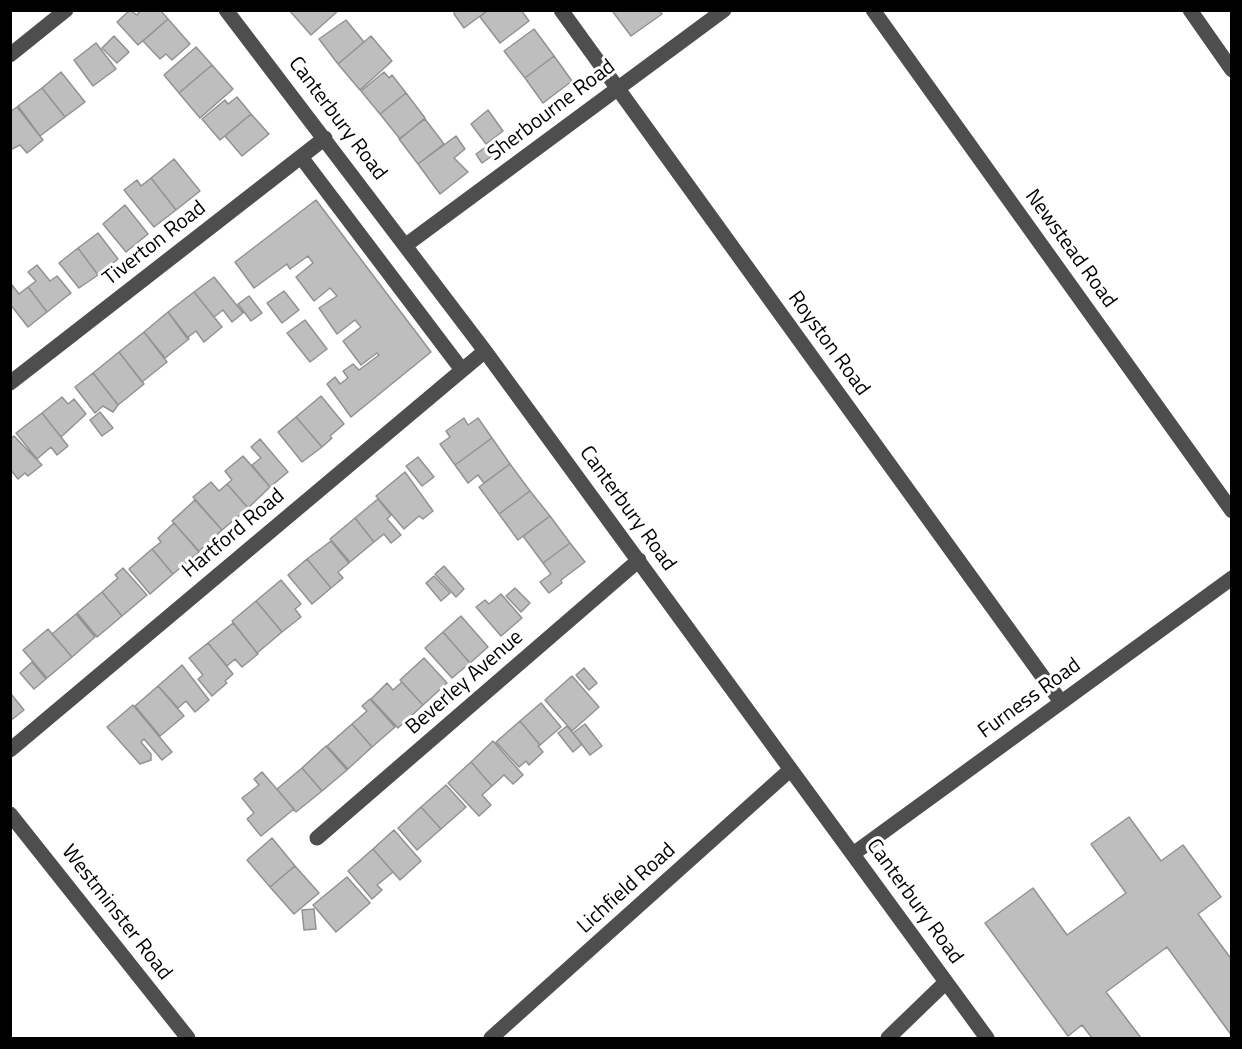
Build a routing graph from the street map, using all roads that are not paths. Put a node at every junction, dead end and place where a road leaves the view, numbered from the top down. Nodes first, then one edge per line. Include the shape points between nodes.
1 (66, 10) edge
2 (226, 10) edge
3 (561, 10) edge
4 (724, 10) edge
5 (873, 10) edge
6 (1190, 10) edge
7 (10, 55) edge
8 (1232, 70) edge
9 (617, 89) junction
10 (325, 138) junction
11 (301, 157) junction
12 (406, 245) junction
13 (485, 351) junction
14 (462, 370) junction
15 (10, 383) edge
16 (1232, 511) edge
17 (639, 560) junction
18 (1232, 578) edge
19 (1061, 702) junction
20 (10, 750) edge
21 (790, 770) junction
22 (10, 814) edge
23 (317, 838) dead end
24 (853, 854) junction
25 (946, 982) junction
26 (188, 1038) edge
27 (491, 1038) edge
28 (888, 1038) edge
29 (987, 1038) edge

1 - 7 street
2 - 10 street, Canterbury Road
3 - 9 street, Royston Road
4 - 9 street, Sherbourne Road
5 - 16 street, Newstead Road
6 - 8 street
9 - 12 street, Sherbourne Road
9 - 19 street, Royston Road
10 - 11 street, Tiverton Road
10 - 12 street, Canterbury Road
11 - 14 street
11 - 15 street, Tiverton Road
12 - 13 street, Canterbury Road
13 - 14 street, Hartford Road
13 - 17 street, Canterbury Road
14 - 20 street, Hartford Road
17 - 21 street, Canterbury Road
17 - 23 street, Beverley Avenue
18 - 19 street, Furness Road
19 - 24 street, Furness Road
21 - 24 street, Canterbury Road
21 - 27 street, Lichfield Road
22 - 26 street, Westminster Road
24 - 25 street, Canterbury Road
25 - 28 street
25 - 29 street, Canterbury Road

